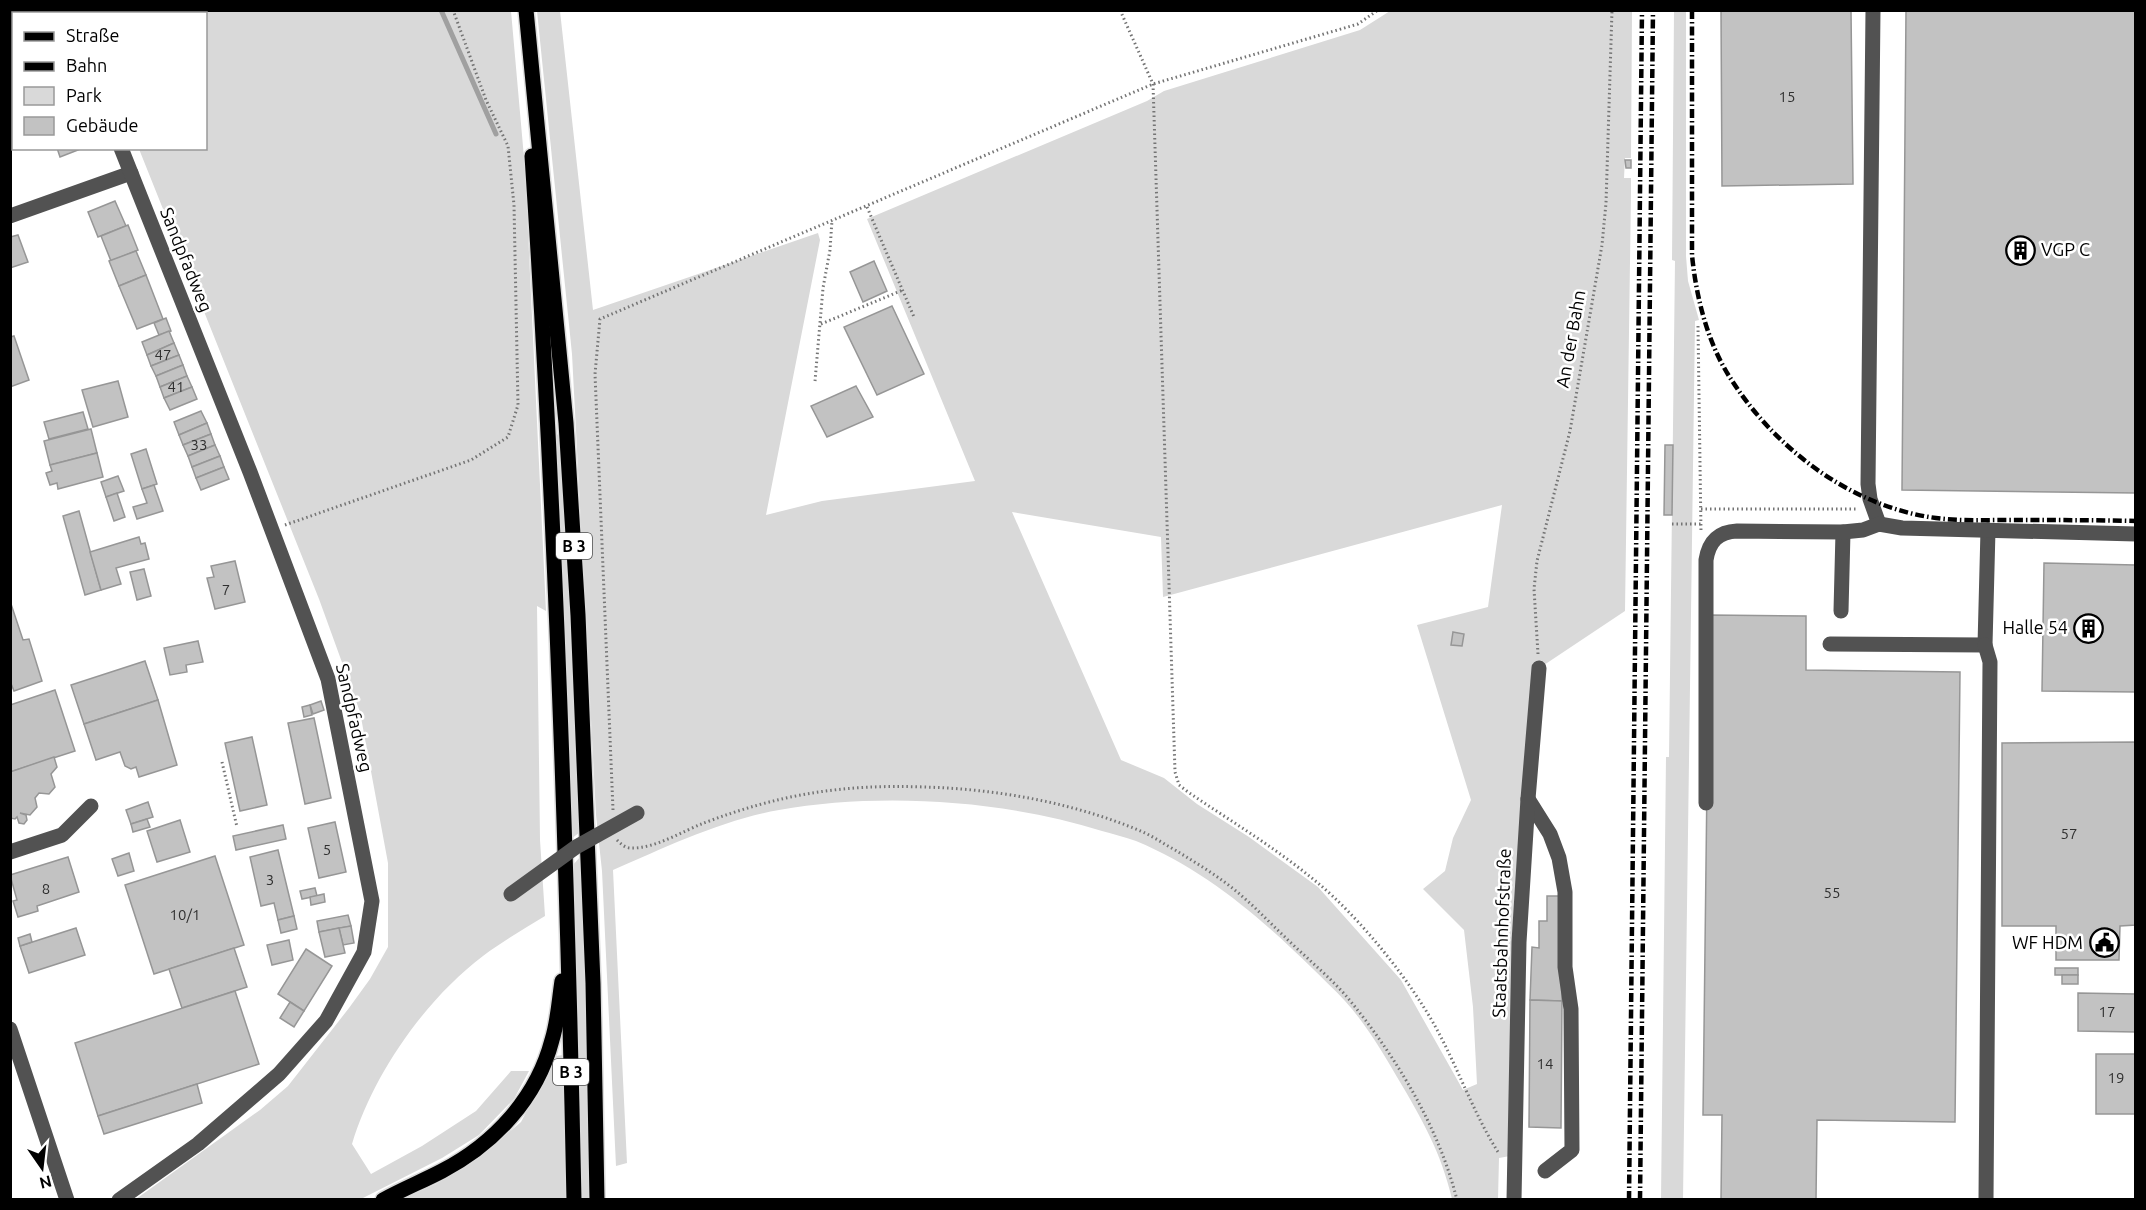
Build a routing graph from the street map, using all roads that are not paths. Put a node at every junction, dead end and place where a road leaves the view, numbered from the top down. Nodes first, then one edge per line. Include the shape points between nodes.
1 (522, 10) edge
2 (526, 10) edge
3 (1873, 10) edge
4 (122, 150) edge
5 (131, 173) junction
6 (10, 216) edge
7 (1879, 524) junction
8 (1988, 530) junction
9 (1843, 532) junction
10 (2136, 534) edge
11 (1841, 610) dead end
12 (1830, 645) dead end
13 (1985, 645) junction
14 (1539, 668) road end
15 (1528, 799) junction
16 (1706, 803) dead end
17 (91, 806) dead end
18 (637, 813) dead end
19 (10, 852) edge
20 (511, 894) dead end
21 (569, 945) junction
22 (10, 1029) edge
23 (1545, 1171) dead end
24 (67, 1200) edge
25 (119, 1200) edge
26 (383, 1200) edge
27 (574, 1200) edge
28 (597, 1200) edge
29 (1514, 1200) edge
30 (1986, 1200) edge

1 - 21 main road, B 3 via 547,414
2 - 28 main road, B 3 via 566,423 576,581
3 - 7 street via 1868,484
4 - 5 street, Sandpfadweg
5 - 6 street
5 - 25 street, Sandpfadweg via 328,679 372,901 364,952 326,1021 279,1074 198,1144
7 - 8 street
7 - 9 street
8 - 10 street
8 - 13 street
9 - 11 street
9 - 16 street via 1727,532 1711,542 1706,560
12 - 13 street
13 - 30 street via 1990,662
14 - 15 street, Staatsbahnhofstraße
15 - 23 street via 1550,834 1559,858 1565,892 1565,967 1571,1009 1572,1150
15 - 29 street, Staatsbahnhofstraße via 1519,942
17 - 19 street via 62,834
18 - 20 street, bridge via 576,847
21 - 26 main road via 552,1040 537,1079 521,1106 473,1151 443,1171
21 - 27 main road, B 3
22 - 24 street

